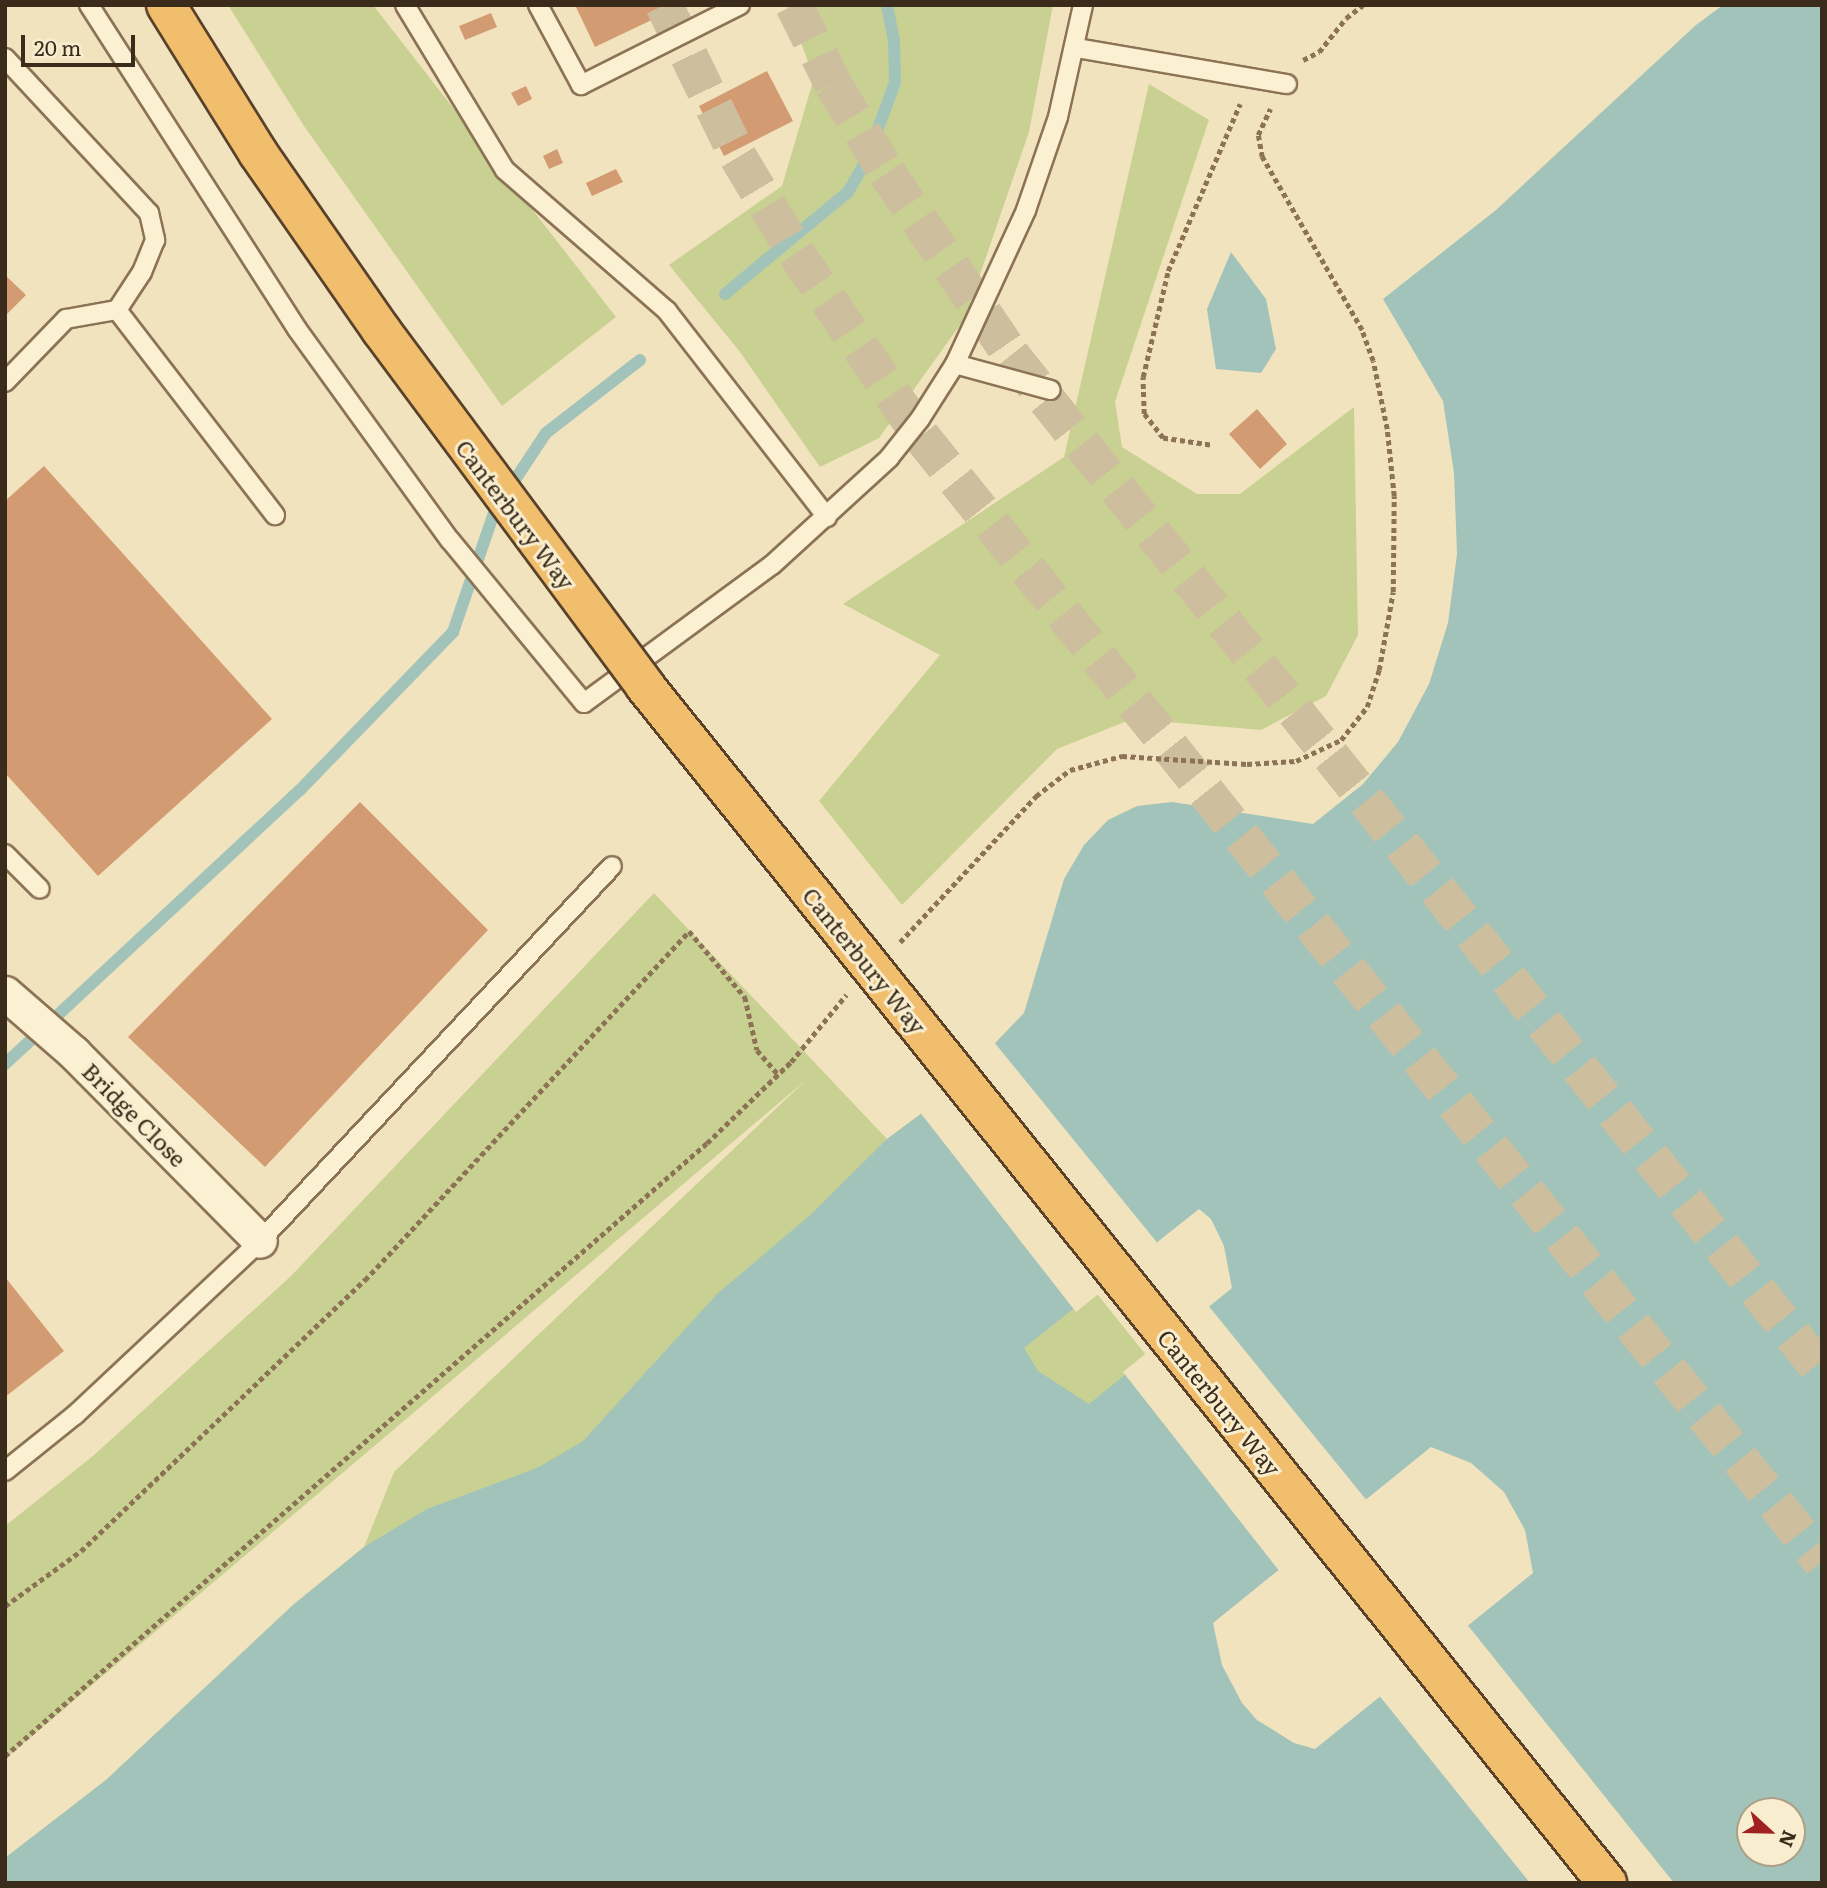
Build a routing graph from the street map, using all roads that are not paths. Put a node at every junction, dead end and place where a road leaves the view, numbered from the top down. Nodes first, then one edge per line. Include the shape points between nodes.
1 (89, 5) edge
2 (166, 5) edge
3 (405, 5) edge
4 (538, 5) edge
5 (740, 5) edge
6 (1083, 5) edge
7 (1076, 48) junction
8 (5, 58) edge
9 (1287, 84) dead end
10 (117, 310) junction
11 (955, 364) junction
12 (5, 382) edge
13 (1051, 390) dead end
14 (275, 515) dead end
15 (827, 517) junction
16 (5, 854) edge
17 (612, 866) dead end
18 (40, 889) dead end
19 (5, 993) edge
20 (260, 1241) junction
21 (5, 1471) edge
22 (1607, 1883) edge

1 - 15 lane via 297,329 450,540 584,703 772,565
2 - 22 highway, Canterbury Way, bridge via 258,153 381,330 645,686
3 - 15 lane via 505,170 667,311
4 - 5 lane via 581,85
6 - 7 lane
7 - 9 lane
7 - 11 lane via 1026,210
8 - 10 lane via 149,213 155,240 142,272
10 - 12 lane via 66,319
10 - 14 lane
11 - 13 lane
11 - 15 lane via 889,458
16 - 18 lane
17 - 20 lane
19 - 20 street, Bridge Close via 65,1045
20 - 21 lane via 75,1415

